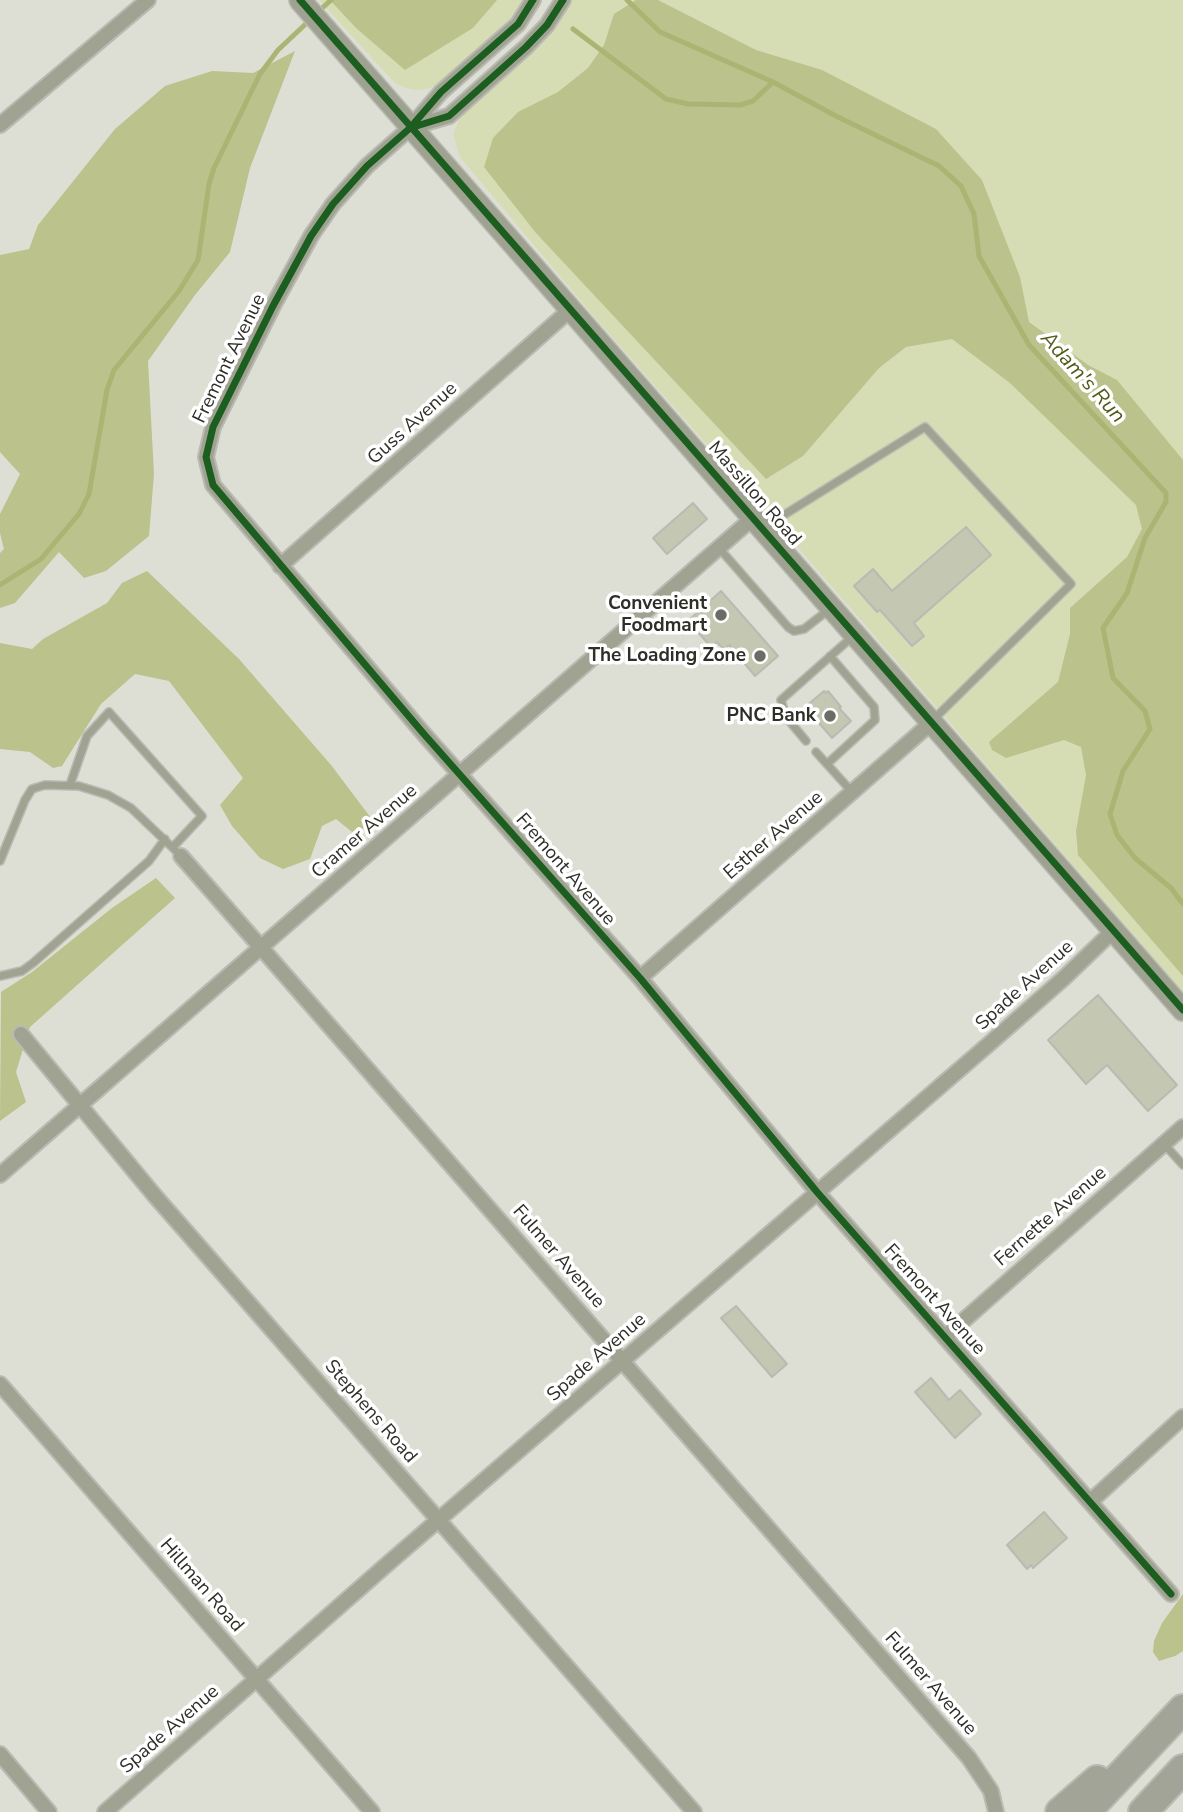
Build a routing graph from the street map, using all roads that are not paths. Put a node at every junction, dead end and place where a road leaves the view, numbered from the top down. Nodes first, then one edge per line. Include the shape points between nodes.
1 (148, 0) edge
2 (300, 0) edge
3 (533, 0) edge
4 (563, 0) edge
5 (0, 125) edge
6 (410, 128) junction
7 (571, 309) junction
8 (759, 522) junction
9 (718, 548) junction
10 (280, 566) junction
11 (832, 607) junction
12 (855, 634) junction
13 (830, 656) junction
14 (932, 722) junction
15 (806, 741) dead end
16 (816, 752) dead end
17 (827, 764) junction
18 (461, 774) junction
19 (70, 785) junction
20 (853, 793) junction
21 (165, 839) junction
22 (177, 851) junction
23 (0, 861) edge
24 (1113, 931) junction
25 (262, 947) junction
26 (0, 976) edge
27 (640, 978) junction
28 (1183, 1010) edge
29 (21, 1034) dead end
30 (81, 1105) junction
31 (1183, 1127) edge
32 (1164, 1144) junction
33 (1183, 1165) edge
34 (0, 1175) edge
35 (817, 1192) junction
36 (946, 1336) junction
37 (623, 1361) junction
38 (0, 1384) edge
39 (1183, 1417) edge
40 (1091, 1501) junction
41 (439, 1520) junction
42 (1171, 1594) dead end
43 (256, 1680) junction
44 (1183, 1709) edge
45 (1161, 1731) junction
46 (0, 1754) edge
47 (1183, 1769) edge
48 (49, 1812) edge
49 (105, 1812) edge
50 (372, 1812) edge
51 (694, 1812) edge
52 (996, 1812) edge
53 (1060, 1812) edge
54 (1086, 1812) edge
55 (1143, 1812) edge

1 - 5 street
2 - 6 street, Massillon Road
3 - 6 street, Fremont Avenue via 518,24 441,92
4 - 6 street via 526,47 449,116
6 - 7 street, Massillon Road
6 - 10 street, Fremont Avenue via 349,184 312,236 208,441 206,457 213,485
7 - 8 street, Massillon Road
7 - 10 street, Guss Avenue
8 - 9 street, Cramer Avenue
8 - 11 street, Massillon Road
8 - 14 lane via 925,427 1071,584
9 - 11 lane via 794,631 804,629
9 - 18 street, Cramer Avenue
10 - 18 street, Fremont Avenue
11 - 12 street, Massillon Road
12 - 13 lane
12 - 14 street, Massillon Road
13 - 15 lane via 781,700 786,717
13 - 17 lane via 874,707 875,720
14 - 20 street, Esther Avenue
14 - 24 street, Massillon Road
16 - 17 lane
17 - 20 lane
18 - 25 street, Cramer Avenue
18 - 27 street, Fremont Avenue
19 - 21 lane, Fulmer Avenue via 131,808
19 - 22 lane via 87,736 109,712 202,816
19 - 23 lane, Fulmer Avenue via 32,789
20 - 27 street, Esther Avenue
21 - 22 lane, Fulmer Avenue
21 - 26 lane via 149,861 33,963
22 - 25 street, Fulmer Avenue
24 - 28 street, Massillon Road
24 - 35 street, Spade Avenue
25 - 30 street, Cramer Avenue
25 - 37 street, Fulmer Avenue
27 - 35 street, Fremont Avenue
29 - 30 street, Stephens Road
30 - 34 street, Cramer Avenue
30 - 41 street, Stephens Road
31 - 32 street, Fernette Avenue
32 - 33 lane
32 - 36 street, Fernette Avenue
35 - 36 street, Fremont Avenue
35 - 37 street, Spade Avenue
36 - 40 street, Fremont Avenue
37 - 41 street, Spade Avenue
37 - 52 street, Fulmer Avenue via 970,1758 991,1791
38 - 43 street, Hillman Road
39 - 40 street
40 - 42 street, Fremont Avenue
41 - 43 street, Spade Avenue
41 - 51 street, Stephens Road
43 - 49 street, Spade Avenue
43 - 50 street, Hillman Road
44 - 45 highway
45 - 53 highway
45 - 54 highway
46 - 48 street
47 - 55 highway

